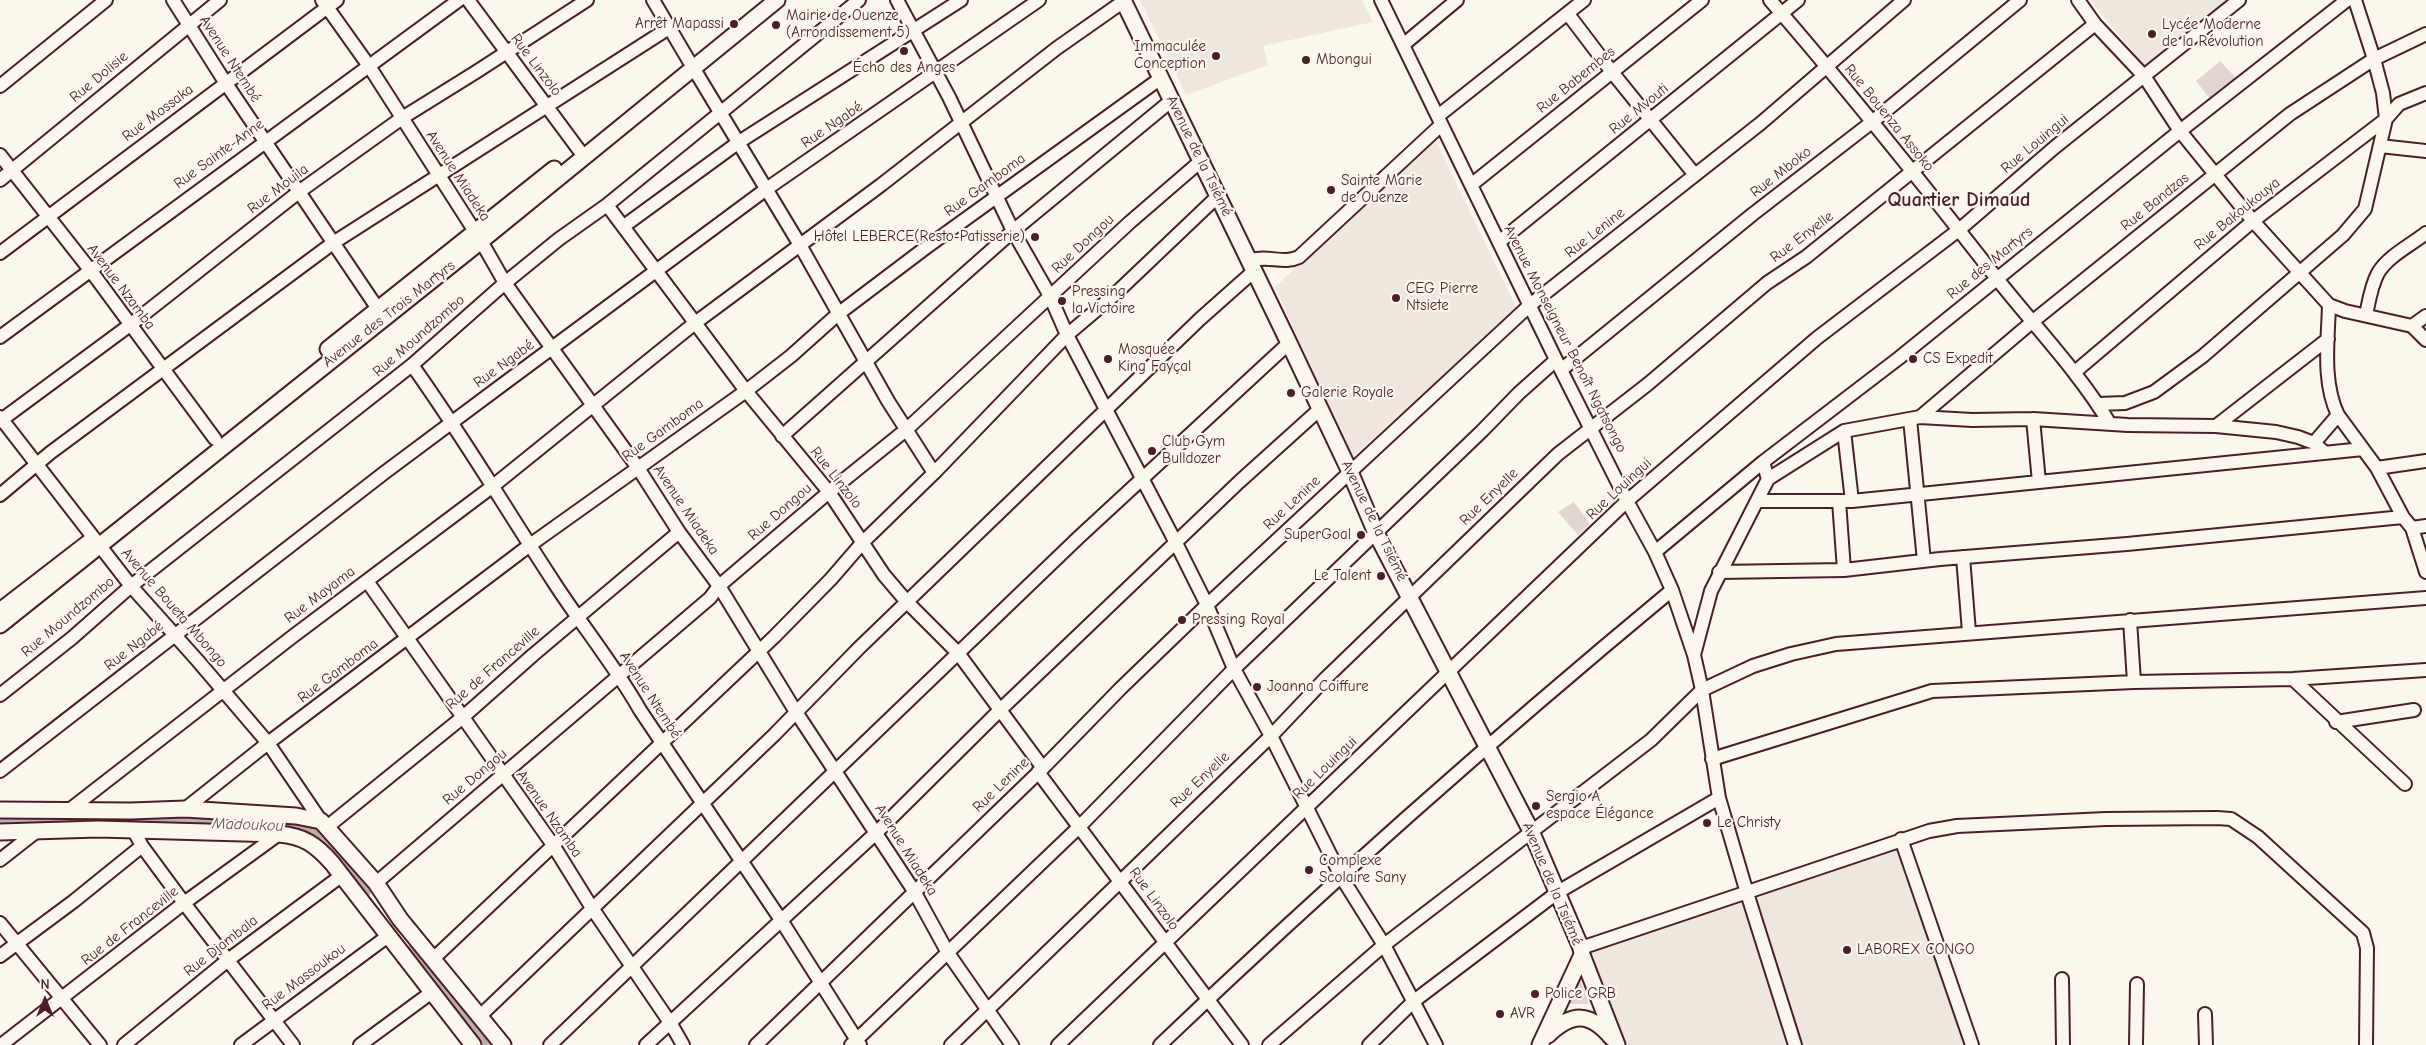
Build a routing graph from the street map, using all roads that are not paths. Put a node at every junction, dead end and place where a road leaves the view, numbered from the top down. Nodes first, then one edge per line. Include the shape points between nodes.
1 (106, 0) edge
2 (173, 0) edge
3 (220, 0) edge
4 (458, 0) edge
5 (468, 0) edge
6 (587, 0) edge
7 (653, 0) edge
8 (764, 0) edge
9 (777, 0) edge
10 (858, 0) edge
11 (897, 0) edge
12 (961, 0) edge
13 (1039, 0) edge
14 (1381, 0) edge
15 (1457, 0) edge
16 (1584, 0) edge
17 (1702, 0) edge
18 (1770, 0) edge
19 (1798, 0) edge
20 (1904, 0) edge
21 (2020, 0) edge
22 (2078, 0) edge
23 (2239, 0) edge
24 (2347, 0) edge
25 (2355, 0) edge
26 (1123, 1) edge
27 (329, 3) edge
28 (1782, 13) junction
29 (1568, 14) junction
30 (189, 24) junction
31 (740, 24) junction
32 (2096, 24) junction
33 (669, 28) junction
34 (913, 30) junction
35 (2426, 34) edge
36 (1403, 45) junction
37 (506, 53) junction
38 (2374, 59) junction
39 (691, 65) junction
40 (369, 66) junction
41 (1827, 67) junction
42 (1612, 72) junction
43 (935, 73) junction
44 (2144, 76) junction
45 (1161, 78) junction
46 (225, 82) junction
47 (0, 86) edge
48 (2426, 93) edge
49 (1172, 100) junction
50 (547, 108) junction
51 (720, 113) junction
52 (402, 118) junction
53 (2386, 119) junction
54 (1652, 120) junction
55 (960, 121) junction
56 (1440, 121) junction
57 (1872, 122) junction
58 (2180, 130) junction
59 (265, 140) junction
60 (738, 142) junction
61 (2380, 146) junction
62 (579, 150) junction
63 (2426, 152) edge
64 (0, 155) edge
65 (1202, 160) junction
66 (12, 170) junction
67 (1912, 172) junction
68 (1695, 174) junction
69 (2216, 174) junction
70 (438, 176) junction
71 (0, 180) edge
72 (1471, 185) junction
73 (765, 190) junction
74 (300, 191) junction
75 (997, 196) junction
76 (1218, 196) junction
77 (607, 205) junction
78 (48, 218) junction
79 (2252, 221) junction
80 (624, 226) junction
81 (1960, 229) junction
82 (1013, 231) junction
83 (2426, 233) edge
84 (478, 237) junction
85 (1499, 242) junction
86 (333, 243) junction
87 (800, 246) junction
88 (0, 253) edge
89 (1251, 266) junction
90 (91, 271) junction
91 (658, 271) junction
92 (2298, 273) junction
93 (1997, 278) junction
94 (505, 283) junction
95 (1050, 296) junction
96 (1530, 305) junction
97 (2329, 305) junction
98 (378, 308) junction
99 (838, 314) junction
100 (2366, 315) junction
101 (2426, 316) edge
102 (2032, 322) junction
103 (695, 323) junction
104 (130, 325) junction
105 (2412, 326) junction
106 (1067, 335) junction
107 (0, 337) edge
108 (2328, 339) junction
109 (2426, 340) edge
110 (1289, 343) junction
111 (553, 349) junction
112 (866, 361) junction
113 (412, 365) junction
114 (1559, 365) junction
115 (164, 370) junction
116 (2076, 371) junction
117 (746, 391) junction
118 (2098, 404) junction
119 (592, 407) junction
120 (1320, 409) junction
121 (1106, 410) junction
122 (2338, 416) junction
123 (1915, 418) junction
124 (1, 419) edge
125 (2033, 419) junction
126 (451, 423) junction
127 (2110, 424) junction
128 (2216, 426) junction
129 (907, 429) junction
130 (1591, 429) junction
131 (1844, 431) junction
132 (782, 436) junction
133 (215, 439) junction
134 (2314, 443) junction
135 (2363, 449) junction
136 (2325, 452) junction
137 (2426, 461) edge
138 (1763, 462) junction
139 (35, 465) junction
140 (638, 468) junction
141 (2377, 468) junction
142 (1350, 472) junction
143 (934, 473) junction
144 (1143, 478) junction
145 (1768, 479) junction
146 (2038, 482) junction
147 (493, 486) junction
148 (829, 492) junction
149 (1917, 494) junction
150 (0, 495) edge
151 (1627, 501) junction
152 (1757, 501) junction
153 (1839, 501) junction
154 (1852, 501) junction
155 (2403, 517) junction
156 (2426, 526) edge
157 (2412, 528) junction
158 (679, 532) junction
159 (1376, 533) junction
160 (862, 542) junction
161 (96, 543) junction
162 (1176, 543) junction
163 (530, 545) junction
164 (1655, 552) junction
165 (1963, 557) junction
166 (1924, 561) junction
167 (1844, 570) junction
168 (1719, 572) junction
169 (2426, 572) edge
170 (366, 581) junction
171 (131, 586) junction
172 (719, 586) junction
173 (1672, 590) junction
174 (1410, 596) junction
175 (2426, 598) edge
176 (907, 602) junction
177 (1207, 605) junction
178 (0, 611) edge
179 (578, 616) junction
180 (2130, 620) junction
181 (0, 625) edge
182 (1969, 632) junction
183 (174, 635) junction
184 (408, 638) junction
185 (758, 650) junction
186 (958, 654) junction
187 (1694, 655) junction
188 (1234, 669) junction
189 (2426, 670) edge
190 (1449, 672) junction
191 (620, 676) junction
192 (2293, 679) junction
193 (2134, 682) junction
194 (1702, 690) junction
195 (223, 691) junction
196 (0, 695) edge
197 (2414, 710) dead end
198 (999, 711) junction
199 (796, 712) junction
200 (463, 717) junction
201 (2336, 722) junction
202 (1271, 736) junction
203 (661, 742) junction
204 (268, 743) junction
205 (1486, 748) junction
206 (1712, 759) junction
207 (837, 770) junction
208 (1041, 770) junction
209 (0, 771) edge
210 (502, 775) junction
211 (2405, 784) dead end
212 (1719, 798) junction
213 (701, 802) junction
214 (1307, 807) junction
215 (185, 809) junction
216 (0, 810) edge
217 (68, 811) junction
218 (324, 824) junction
219 (1079, 828) junction
220 (37, 831) junction
221 (134, 831) junction
222 (1531, 831) junction
223 (0, 832) edge
224 (876, 833) junction
225 (279, 834) junction
226 (1901, 839) junction
227 (553, 845) junction
228 (142, 846) junction
229 (0, 860) edge
230 (742, 862) junction
231 (341, 876) junction
232 (1342, 878) junction
233 (1120, 879) junction
234 (376, 883) junction
235 (914, 891) junction
236 (1558, 892) junction
237 (1747, 893) junction
238 (184, 903) junction
239 (592, 908) junction
240 (781, 920) junction
241 (0, 923) edge
242 (388, 936) junction
243 (1165, 941) junction
244 (16, 944) junction
245 (1384, 946) junction
246 (1582, 952) junction
247 (948, 953) junction
248 (0, 956) edge
249 (433, 959) junction
250 (228, 960) junction
251 (632, 966) junction
252 (2062, 979) dead end
253 (820, 980) junction
254 (2137, 984) dead end
255 (432, 992) junction
256 (64, 998) junction
257 (1209, 998) junction
258 (1414, 1001) junction
259 (988, 1010) junction
260 (2205, 1014) dead end
261 (480, 1016) junction
262 (274, 1020) junction
263 (671, 1024) junction
264 (856, 1043) edge
265 (1540, 1043) edge
266 (1616, 1044) edge
267 (1, 1045) edge
268 (100, 1045) edge
269 (124, 1045) edge
270 (241, 1045) edge
271 (293, 1045) edge
272 (360, 1045) edge
273 (473, 1045) edge
274 (503, 1045) edge
275 (550, 1045) edge
276 (646, 1045) edge
277 (683, 1045) edge
278 (756, 1045) edge
279 (951, 1045) edge
280 (1012, 1045) edge
281 (1058, 1045) edge
282 (1160, 1045) edge
283 (1242, 1045) edge
284 (1269, 1045) edge
285 (1369, 1045) edge
286 (1436, 1045) edge
287 (1796, 1045) edge
288 (1972, 1045) edge
289 (2063, 1045) edge
290 (2136, 1045) edge
291 (2206, 1045) edge
292 (2366, 1045) edge

1 - 47 street
2 - 30 street, Avenue Ntembé
3 - 30 street, Rue Dolisie
4 - 40 street, Rue Sainte-Anne
5 - 37 street, Rue Linzolo
6 - 37 street, Rue Mouila
7 - 33 street
8 - 31 main road, Avenue des Trois Martyrs
9 - 31 main road, Avenue des Trois Martyrs
10 - 51 street, Rue Moundzombo
11 - 34 street
12 - 34 street
13 - 43 street, Rue Ngabé
14 - 36 street, Avenue Monseigneur Benoît Ngatsongo
15 - 36 street
16 - 29 street
17 - 42 street, Rue Babembes
18 - 28 street, Rue Bouenza Assoko
19 - 28 street, Rue Mvouti
20 - 41 street, Rue Lenine
21 - 57 street, Rue Mboko
22 - 32 street
23 - 44 street, Rue Louingui
24 - 58 street, Rue des Martyrs
25 - 38 street
26 - 45 main road, Avenue de la Tsiémé
26 - 55 street, Rue Mayama
27 - 40 street, Avenue Miadeka
27 - 46 street, Rue Mossaka
28 - 41 street, Rue Bouenza Assoko
28 - 54 street, Rue Mvouti
29 - 42 street
29 - 56 street
30 - 46 street, Avenue Ntembé
30 - 66 street, Rue Dolisie
31 - 39 main road, Avenue des Trois Martyrs
32 - 44 street
32 - 67 street, Rue Enyelle
33 - 39 street
33 - 50 street
34 - 43 street
34 - 60 street
35 - 38 street, Rue Bandzas
36 - 56 street, Avenue Monseigneur Benoît Ngatsongo
37 - 50 street, Rue Linzolo
37 - 52 street, Rue Mouila
38 - 53 street
38 - 69 street, Rue Bandzas via 2290,114
39 - 51 street
39 - 62 main road, Avenue des Trois Martyrs
39 - 84 main road, Avenue des Trois Martyrs
40 - 52 street, Avenue Miadeka
40 - 59 street, Rue Sainte-Anne
41 - 57 street, Rue Bouenza Assoko
41 - 68 street, Rue Lenine
42 - 54 street
42 - 72 street, Rue Babembes
43 - 55 street
43 - 73 street, Rue Ngabé
44 - 58 street
44 - 81 street, Rue Louingui
45 - 49 main road, Avenue de la Tsiémé
45 - 75 street, Rue Gamboma
46 - 59 street, Avenue Ntembé
46 - 78 street, Rue Mossaka
48 - 53 street, Rue Bakoukouya via 2399,104
49 - 65 main road, Avenue de la Tsiémé
49 - 82 street
50 - 62 street, Rue Linzolo
50 - 70 street
51 - 60 street
51 - 77 street, Rue Moundzombo
52 - 70 street, Avenue Miadeka
52 - 74 street, Rue Mouila
53 - 61 street
53 - 79 street, Rue Bakoukouya
54 - 68 street
54 - 85 street, Rue Mvouti
55 - 75 street
55 - 87 street, Rue Mayama
56 - 72 street, Avenue Monseigneur Benoît Ngatsongo
56 - 89 street via 1299,257 1285,261 1266,257
57 - 67 street, Rue Bouenza Assoko
57 - 114 street, Rue Mboko
58 - 69 street
58 - 93 street, Rue des Martyrs
59 - 74 street, Avenue Ntembé
59 - 90 street, Rue Sainte-Anne
60 - 73 street
60 - 80 street
61 - 63 street
61 - 92 street via 2365,209 2342,235
62 - 84 main road, Avenue des Trois Martyrs
64 - 66 street, Avenue Nzamba
65 - 76 main road, Avenue de la Tsiémé
65 - 95 street, Rue Dongou
66 - 71 street, Rue Dolisie
66 - 78 street, Avenue Nzamba
67 - 81 street, Rue Bouenza Assoko
67 - 130 street, Rue Enyelle via 1806,257 1767,283
68 - 96 street, Rue Lenine
69 - 79 street
69 - 102 street, Rue Bandzas
70 - 84 street, Avenue Miadeka
70 - 86 street
72 - 85 street, Avenue Monseigneur Benoît Ngatsongo
73 - 87 street
73 - 91 street, Rue Ngabé
74 - 86 street, Avenue Ntembé
74 - 104 street, Rue Mouila
75 - 82 street
75 - 99 street, Rue Gamboma
76 - 89 main road, Avenue de la Tsiémé
76 - 106 street
77 - 80 street, Rue Linzolo
77 - 94 street, Rue Moundzombo
78 - 88 street, Rue Mossaka
78 - 90 street, Avenue Nzamba
79 - 92 street
79 - 116 street, Rue Bakoukouya
80 - 91 street, Rue Linzolo
81 - 93 street, Rue Bouenza Assoko
81 - 151 street, Rue Louingui via 1817,338
82 - 95 street
82 - 112 street
83 - 100 street via 2384,265 2372,290
84 - 94 street, Avenue Miadeka
84 - 98 main road, Avenue des Trois Martyrs
84 - 161 main road, Avenue des Trois Martyrs
85 - 96 street, Avenue Monseigneur Benoît Ngatsongo
86 - 98 street, Avenue Ntembé
86 - 115 street
87 - 99 street
87 - 103 street, Rue Mayama
89 - 110 main road, Avenue de la Tsiémé
89 - 121 street
90 - 104 street, Avenue Nzamba
90 - 107 street, Rue Sainte-Anne
91 - 103 street, Rue Linzolo
91 - 111 street, Rue Ngabé
92 - 97 street
92 - 118 street via 2203,356 2154,392 2125,403
93 - 102 street, Rue Bouenza Assoko
93 - 138 street, Rue des Martyrs
94 - 111 street, Avenue Miadeka
94 - 113 street, Rue Moundzombo
95 - 106 street
95 - 129 street, Rue Dongou
96 - 114 street, Avenue Monseigneur Benoît Ngatsongo
96 - 142 street, Rue Lenine
97 - 100 street
97 - 108 street
98 - 133 main road, Avenue des Trois Martyrs
99 - 112 street
99 - 117 street, Rue Gamboma
100 - 105 street
101 - 105 street
102 - 116 street, Rue Bouenza Assoko
102 - 123 street, Rue Bandzas
103 - 117 street, Rue Linzolo
103 - 119 street, Rue Mayama
104 - 115 street, Avenue Nzamba
104 - 124 street, Rue Mouila
105 - 109 street
106 - 121 street
106 - 143 street
108 - 122 street via 2329,389
108 - 128 street
110 - 120 main road, Avenue de la Tsiémé
110 - 144 street
111 - 119 street, Avenue Miadeka
111 - 126 street, Rue Ngabé
112 - 129 street
112 - 132 street
113 - 126 street, Avenue Ntembé
113 - 171 street, Rue Moundzombo
114 - 130 street, Avenue Monseigneur Benoît Ngatsongo
114 - 159 street, Rue Mboko via 1519,393
115 - 133 street, Avenue Nzamba
115 - 139 street
116 - 118 street, Rue Bouenza Assoko
117 - 132 street, Rue Linzolo
117 - 140 street, Rue Gamboma
118 - 127 street, Rue Bouenza Assoko
119 - 140 street, Avenue Miadeka
119 - 147 street, Rue Mayama
120 - 142 main road, Avenue de la Tsiémé
120 - 162 street
121 - 144 street
121 - 176 street
122 - 134 street
122 - 135 street
123 - 125 street
123 - 131 street
123 - 149 street
124 - 139 street, Avenue Boueta Mbongo
125 - 127 street
125 - 146 street
126 - 147 street, Avenue Ntembé
126 - 183 street, Rue Ngabé
127 - 128 street
128 - 134 street via 2276,432
129 - 143 street
129 - 148 street, Rue Dongou
130 - 151 street, Avenue Monseigneur Benoît Ngatsongo
130 - 174 street, Rue Enyelle via 1558,454
131 - 145 street
131 - 154 street
132 - 148 street, Rue Linzolo
133 - 161 main road, Avenue des Trois Martyrs
134 - 136 street
135 - 136 street
135 - 141 street
136 - 146 street
137 - 141 street
138 - 145 street
138 - 164 street, Rue des Martyrs
139 - 150 street
139 - 161 street, Avenue Boueta Mbongo
140 - 158 street, Avenue Miadeka
140 - 163 street, Rue Gamboma
141 - 155 street
142 - 159 main road, Avenue de la Tsiémé
142 - 177 street, Rue Lenine
143 - 160 street
144 - 162 street
144 - 186 street
145 - 152 street
146 - 149 street
147 - 163 street, Avenue Ntembé
147 - 170 street, Rue Mayama
148 - 160 street, Rue Linzolo
148 - 172 street, Rue Dongou
149 - 154 street
149 - 166 street
151 - 164 street, Avenue Monseigneur Benoît Ngatsongo
151 - 190 street, Rue Louingui
152 - 153 street
152 - 168 street
153 - 154 street
153 - 167 street
155 - 157 street
155 - 165 street
156 - 157 street
157 - 169 street
158 - 172 street, Avenue Miadeka
158 - 179 street, Rue de Franceville
159 - 174 main road, Avenue de la Tsiémé
159 - 188 street, Rue Mboko
160 - 176 street, Rue Linzolo
160 - 185 street via 831,579
161 - 171 street, Avenue Boueta Mbongo
161 - 178 main road, Avenue des Trois Martyrs
161 - 181 main road, Avenue des Trois Martyrs
162 - 177 street
162 - 198 street
163 - 179 street, Avenue Ntembé
163 - 184 street, Rue Gamboma
164 - 173 street, Avenue Monseigneur Benoît Ngatsongo
165 - 166 street
165 - 182 street
166 - 167 street
167 - 168 street
168 - 187 street
170 - 184 street, Avenue Nzamba
170 - 195 street, Rue Mayama
171 - 183 street, Avenue Boueta Mbongo
171 - 196 street, Rue Moundzombo
172 - 185 street, Avenue Miadeka
172 - 191 street, Rue Dongou via 710,598
173 - 187 street, Avenue Monseigneur Benoît Ngatsongo
173 - 205 street
174 - 190 main road, Avenue de la Tsiémé
174 - 202 street, Rue Enyelle
175 - 180 street
176 - 186 street, Rue Linzolo
176 - 199 street
177 - 188 street
177 - 208 street, Rue Lenine
179 - 191 street, Avenue Ntembé
179 - 200 street, Rue de Franceville
180 - 182 street
180 - 193 street
182 - 194 street via 1836,644 1753,666
183 - 195 street, Avenue Boueta Mbongo
183 - 209 street, Rue Ngabé
184 - 200 street, Avenue Nzamba
184 - 204 street, Rue Gamboma
185 - 199 street, Avenue Miadeka
185 - 203 street
186 - 198 street, Rue Linzolo
186 - 207 street
187 - 194 street, Avenue Monseigneur Benoît Ngatsongo
188 - 202 street
188 - 219 street, Rue Mboko
189 - 192 street
190 - 205 main road, Avenue de la Tsiémé
190 - 214 street, Rue Louingui
191 - 203 street, Avenue Ntembé
191 - 210 street, Rue Dongou
192 - 193 street
192 - 201 street
193 - 206 street via 1932,691
194 - 206 street, Avenue Monseigneur Benoît Ngatsongo
194 - 222 street via 1651,740
195 - 204 street, Avenue Boueta Mbongo
195 - 217 street, Rue Mayama
197 - 201 street
198 - 208 street, Rue Linzolo
198 - 224 street
199 - 207 street, Avenue Miadeka
199 - 213 street
200 - 210 street, Avenue Nzamba
200 - 218 street, Rue de Franceville
201 - 211 street
202 - 214 street
202 - 233 street, Rue Enyelle
203 - 213 street, Avenue Ntembé
203 - 227 street
204 - 215 street, Rue Gamboma
204 - 218 street, Avenue Boueta Mbongo
205 - 222 main road, Avenue de la Tsiémé
205 - 232 street
206 - 212 street, Avenue Monseigneur Benoît Ngatsongo
207 - 224 street, Avenue Miadeka
207 - 230 street
208 - 219 street, Rue Linzolo
208 - 235 street, Rue Lenine
210 - 227 street, Avenue Nzamba
210 - 234 street, Rue Dongou
212 - 236 street
212 - 237 street, Avenue Monseigneur Benoît Ngatsongo
213 - 230 street, Avenue Ntembé
213 - 239 street
214 - 232 street
214 - 243 street, Rue Louingui
215 - 217 main road
215 - 218 main road via 296,816
216 - 217 main road
218 - 234 main road
219 - 233 street, Rue Linzolo
219 - 247 street, Rue Mboko
220 - 221 main road
220 - 223 main road
220 - 229 street
221 - 225 main road
221 - 228 street
222 - 236 main road, Avenue de la Tsiémé
222 - 245 street
224 - 235 street, Avenue Miadeka
224 - 240 street
225 - 231 main road via 297,836 314,844
225 - 238 street, Rue de Franceville
226 - 237 street
226 - 288 street
226 - 292 street via 1957,826 2106,819 2231,819 2258,838 2363,933 2367,948
227 - 239 street, Avenue Nzamba
227 - 249 street
228 - 238 street
228 - 244 street
230 - 240 street, Avenue Ntembé
230 - 251 street
231 - 242 main road
231 - 250 street, Rue Djambala
232 - 245 street
232 - 257 street
233 - 243 street, Rue Linzolo
233 - 259 street, Rue Enyelle
234 - 249 main road
235 - 247 street, Avenue Miadeka
235 - 253 street, Rue Lenine
236 - 246 main road, Avenue de la Tsiémé
236 - 258 street
237 - 246 street
237 - 287 street, Avenue Monseigneur Benoît Ngatsongo
238 - 250 street
238 - 256 street, Rue de Franceville
239 - 251 street, Avenue Nzamba
239 - 261 street
240 - 253 street, Avenue Ntembé
240 - 263 street
241 - 244 street
242 - 255 main road
242 - 262 street, Rue Massoukou
243 - 257 street, Rue Linzolo
243 - 281 street, Rue Louingui
244 - 248 street
244 - 256 street
245 - 258 street
245 - 284 street
246 - 265 main road
246 - 266 main road, Avenue de la Tsiémé
247 - 259 street, Avenue Miadeka
247 - 264 street, Rue Mboko
249 - 261 main road
250 - 262 street
250 - 269 street, Rue Djambala
251 - 263 street, Avenue Nzamba
251 - 275 street
252 - 289 street
253 - 264 street, Avenue Ntembé
253 - 278 street, Rue Lenine
254 - 290 street
255 - 272 street
255 - 273 main road
256 - 267 street, Rue de Franceville
256 - 268 street
257 - 282 street
257 - 283 street, Rue Linzolo
258 - 285 street
258 - 286 street
259 - 279 street, Rue Enyelle
259 - 280 street, Avenue Miadeka
260 - 291 street
261 - 274 main road
262 - 270 street, Rue Massoukou
262 - 271 street
263 - 276 street
263 - 277 street, Avenue Nzamba
265 - 266 main road via 1564,1021 1582,1018 1598,1024

